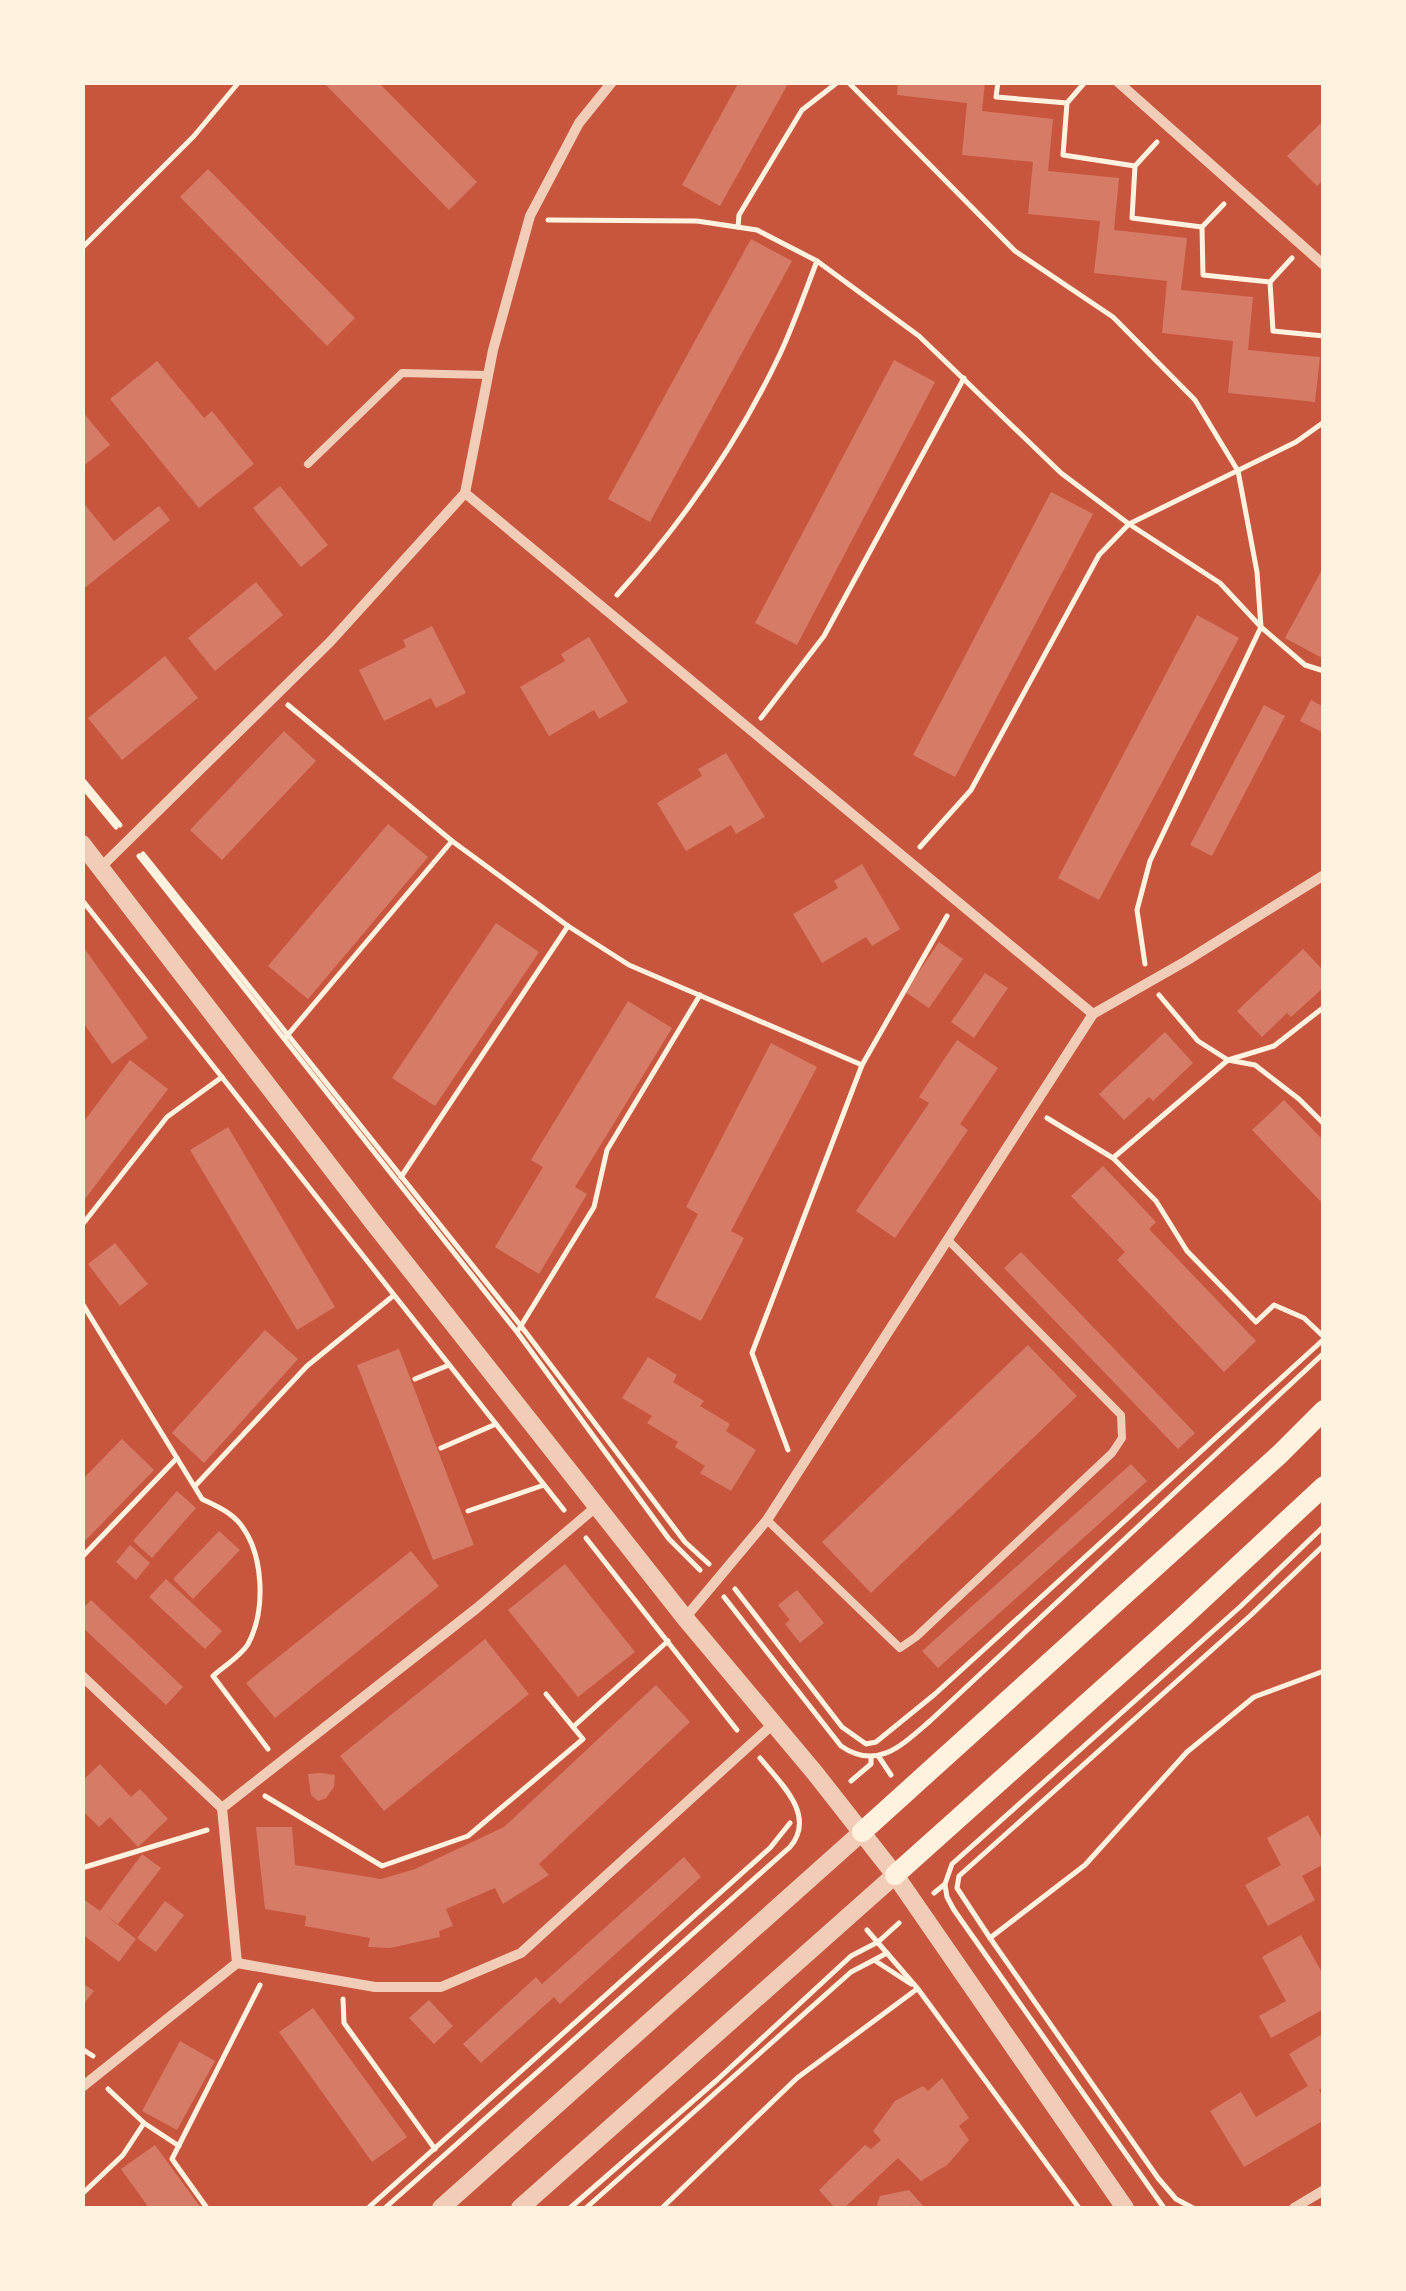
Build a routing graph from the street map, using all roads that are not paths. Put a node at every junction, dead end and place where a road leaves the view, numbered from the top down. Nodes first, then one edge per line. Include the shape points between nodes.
1 (612, 82) edge
2 (1118, 82) edge
3 (1324, 266) edge
4 (488, 375) junction
5 (308, 464) dead end
6 (465, 493) junction
7 (82, 844) edge
8 (101, 867) junction
9 (1324, 874) edge
10 (1093, 1014) junction
11 (948, 1240) junction
12 (1324, 1410) edge
13 (1324, 1486) edge
14 (596, 1506) junction
15 (767, 1520) junction
16 (685, 1618) junction
17 (82, 1676) edge
18 (773, 1724) junction
19 (222, 1808) junction
20 (862, 1832) junction
21 (895, 1874) junction
22 (236, 1963) junction
23 (82, 2087) edge
24 (1324, 2190) edge
25 (440, 2208) edge
26 (520, 2208) edge
27 (1125, 2208) edge
28 (1294, 2208) edge

1 - 4 street via 579,123 530,216
2 - 3 street
4 - 5 lane via 402,373
4 - 6 street
6 - 8 street via 330,642
6 - 10 street
7 - 8 street
8 - 14 street
9 - 10 street
10 - 11 street
11 - 15 street
11 - 15 lane via 1121,1416 1122,1438 1112,1454 900,1648
12 - 20 main road
13 - 21 main road
14 - 16 street
14 - 19 street
15 - 16 street
16 - 18 street
17 - 19 street
18 - 20 street
18 - 22 street via 521,1953 441,1987 375,1987
19 - 22 street
20 - 21 street
20 - 25 street
21 - 26 street
21 - 27 street
22 - 23 street
24 - 28 street

